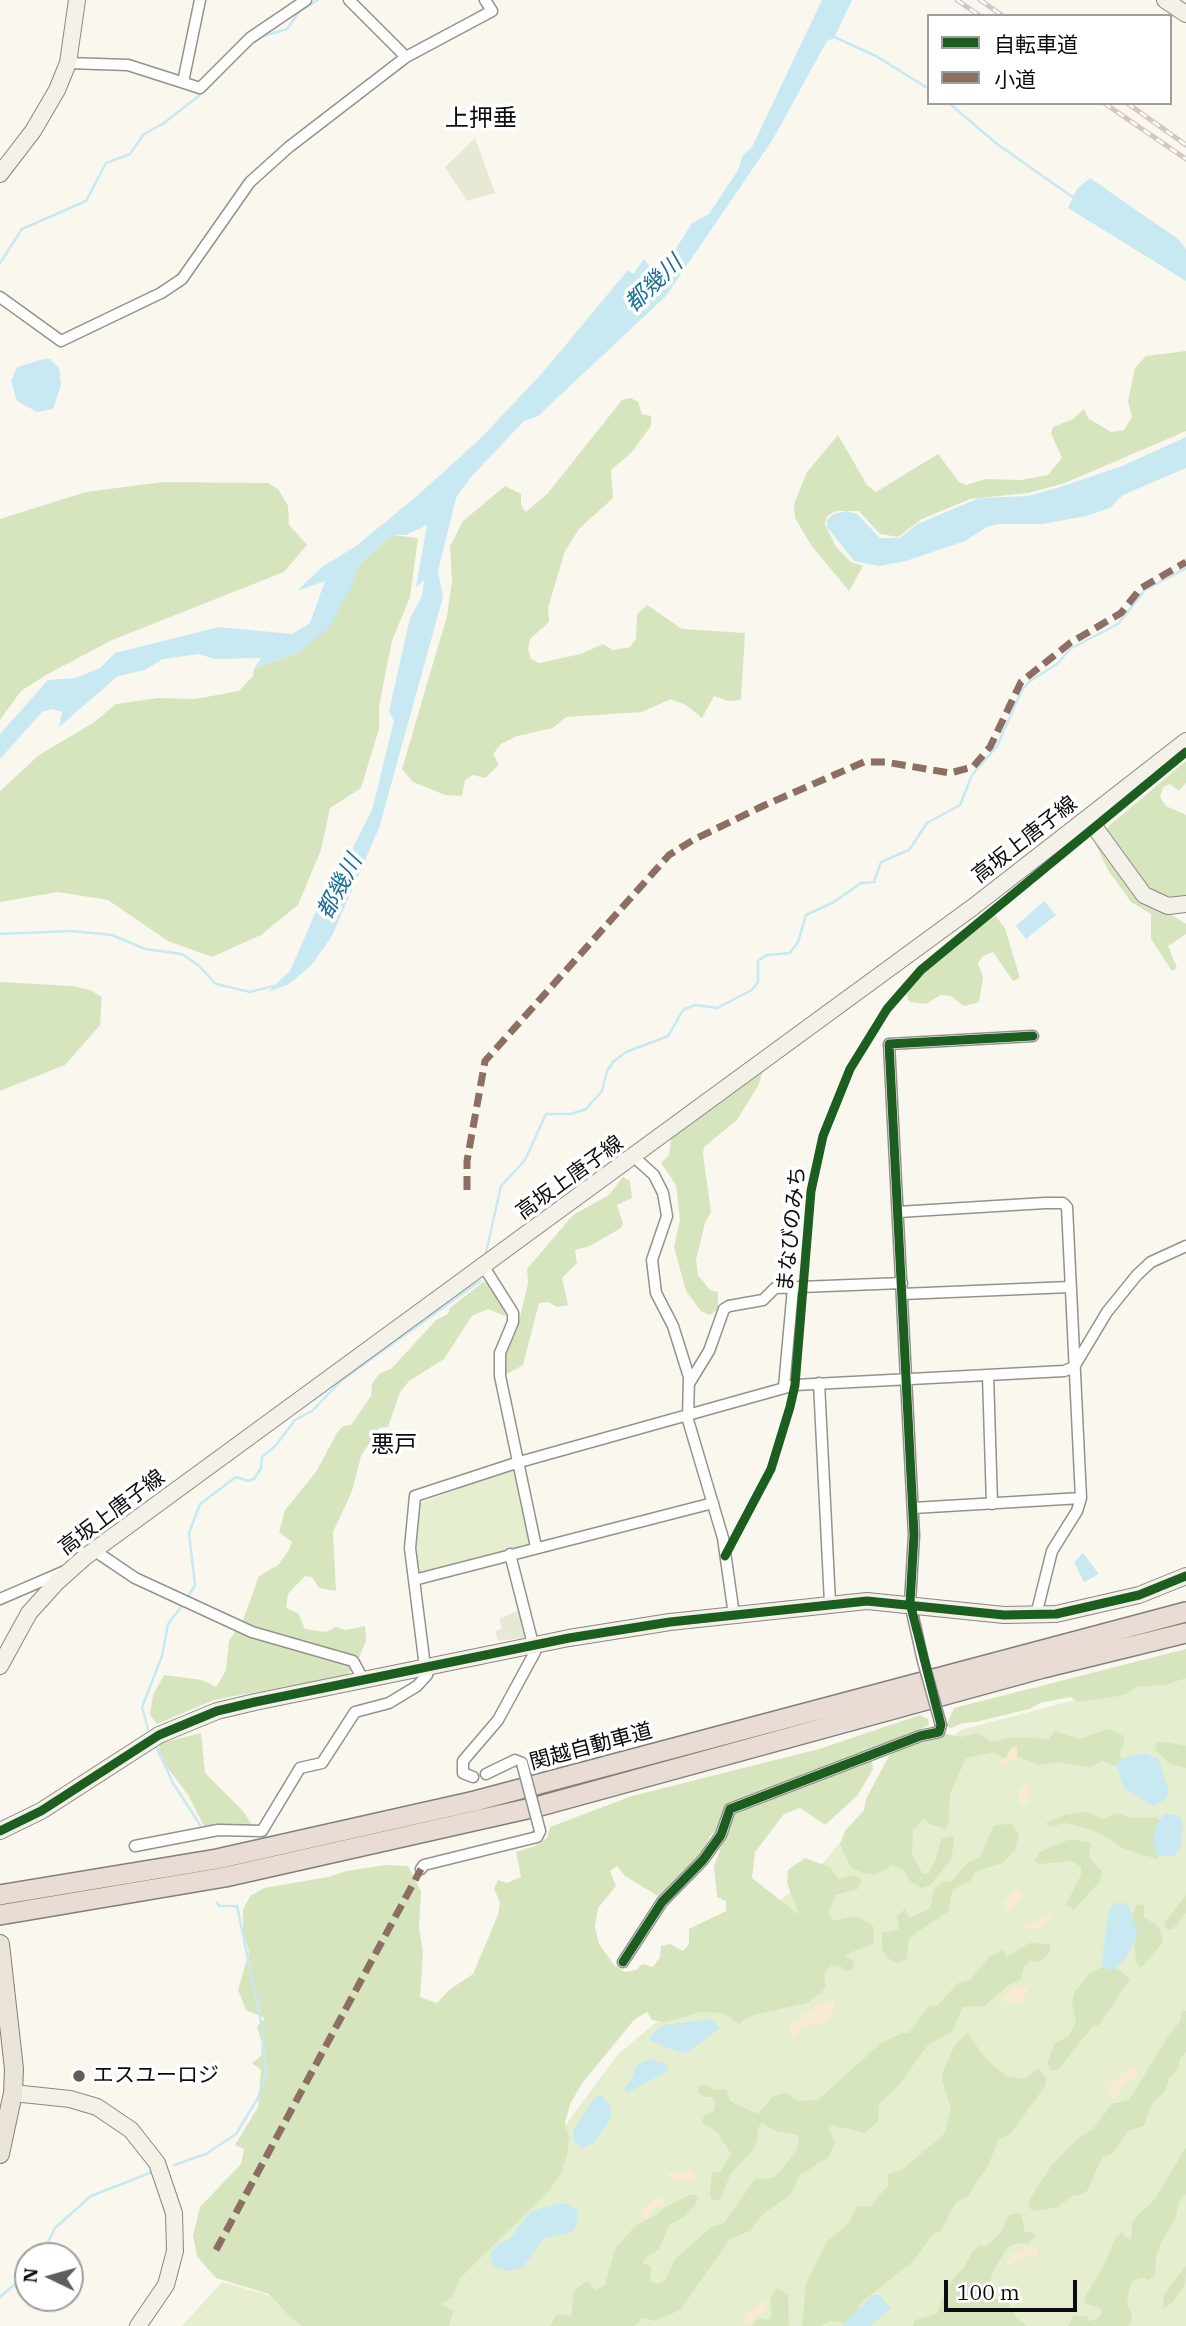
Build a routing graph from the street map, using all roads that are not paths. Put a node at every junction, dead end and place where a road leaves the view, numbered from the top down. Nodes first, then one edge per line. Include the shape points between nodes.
1 (77, 0) edge
2 (200, 0) edge
3 (306, 0) edge
4 (349, 0) edge
5 (485, 0) edge
6 (1165, 0) edge
7 (1186, 14) edge
8 (406, 57) junction
9 (68, 63) junction
10 (183, 82) junction
11 (0, 174) edge
12 (0, 297) edge
13 (1186, 741) edge
14 (1088, 818) junction
15 (1184, 909) edge
16 (1033, 1036) dead end
17 (634, 1157) junction
18 (898, 1212) junction
19 (1186, 1245) edge
20 (484, 1267) junction
21 (793, 1287) junction
22 (1070, 1287) junction
23 (902, 1289) junction
24 (1074, 1367) junction
25 (988, 1375) junction
26 (905, 1380) junction
27 (690, 1381) junction
28 (820, 1383) junction
29 (784, 1387) junction
30 (687, 1414) junction
31 (516, 1463) junction
32 (1081, 1498) junction
33 (713, 1503) junction
34 (992, 1504) junction
35 (912, 1508) junction
36 (536, 1547) junction
37 (95, 1551) junction
38 (510, 1554) junction
39 (70, 1570) junction
40 (1186, 1576) edge
41 (414, 1580) junction
42 (0, 1599) edge
43 (830, 1603) junction
44 (910, 1603) junction
45 (1186, 1612) edge
46 (734, 1615) junction
47 (1037, 1615) junction
48 (1186, 1633) edge
49 (536, 1646) junction
50 (0, 1666) edge
51 (427, 1666) junction
52 (363, 1679) junction
53 (486, 1774) dead end
54 (473, 1777) dead end
55 (0, 1831) edge
56 (135, 1846) dead end
57 (421, 1869) dead end
58 (0, 1895) edge
59 (0, 1915) edge
60 (0, 1945) edge
61 (623, 1962) dead end
62 (13, 2094) junction
63 (0, 2154) edge
64 (138, 2326) edge

1 - 9 street
2 - 10 street
3 - 10 street via 250,38 200,88
4 - 8 street
5 - 8 street via 492,11
6 - 7 street
8 - 12 street via 250,182 182,279 162,293 61,341
9 - 10 street via 128,65
9 - 11 street via 40,119
13 - 14 street, 高坂上唐子線
14 - 15 street via 1144,895
14 - 17 street, 高坂上唐子線
16 - 18 street via 889,1044
17 - 20 street, 高坂上唐子線
17 - 27 street via 654,1175 663,1193 667,1216 653,1253 653,1273 656,1293 673,1326
18 - 22 street via 1063,1203 1067,1207
18 - 23 street
19 - 24 street via 1151,1262 1137,1275 1107,1312
20 - 31 street via 513,1312 498,1363
20 - 37 street, 高坂上唐子線
21 - 23 street
21 - 27 street via 775,1287 763,1300 724,1309 709,1350
21 - 29 street
22 - 23 street
22 - 24 street
23 - 26 street
24 - 25 street
24 - 32 street
25 - 26 street
25 - 34 street
26 - 28 street
26 - 35 street
27 - 30 street
28 - 29 street
28 - 43 street
29 - 30 street
30 - 31 street
30 - 33 street
31 - 36 street
31 - 41 street via 415,1496 410,1548
32 - 34 street
32 - 47 street via 1052,1551
33 - 36 street
33 - 46 street
34 - 35 street
35 - 44 street
36 - 38 street
37 - 39 street, 高坂上唐子線
37 - 52 street via 135,1578 252,1632 353,1661
38 - 41 street
38 - 49 street
39 - 42 street
39 - 50 street, 高坂上唐子線 via 29,1613
40 - 47 street via 1096,1607
41 - 51 street
43 - 44 street
43 - 46 street
44 - 47 street
44 - 61 street, bridge via 939,1731 730,1809 721,1835 662,1902
45 - 58 highway, 関越自動車道 via 475,1801 217,1859
46 - 49 street
48 - 59 highway, 関越自動車道 via 513,1813 225,1877
49 - 51 street
49 - 54 street via 498,1720 463,1761 463,1773
51 - 52 street
51 - 56 street via 427,1675 417,1686 389,1703 355,1712 321,1763 300,1768 262,1831 218,1830
52 - 55 street via 216,1711 182,1724 136,1748 41,1811
53 - 57 street, bridge via 515,1760 522,1763 540,1831 537,1837
60 - 62 main road via 12,2034
62 - 63 main road
62 - 64 street via 70,2099 97,2107 131,2130 157,2163 172,2205 175,2251 166,2285

